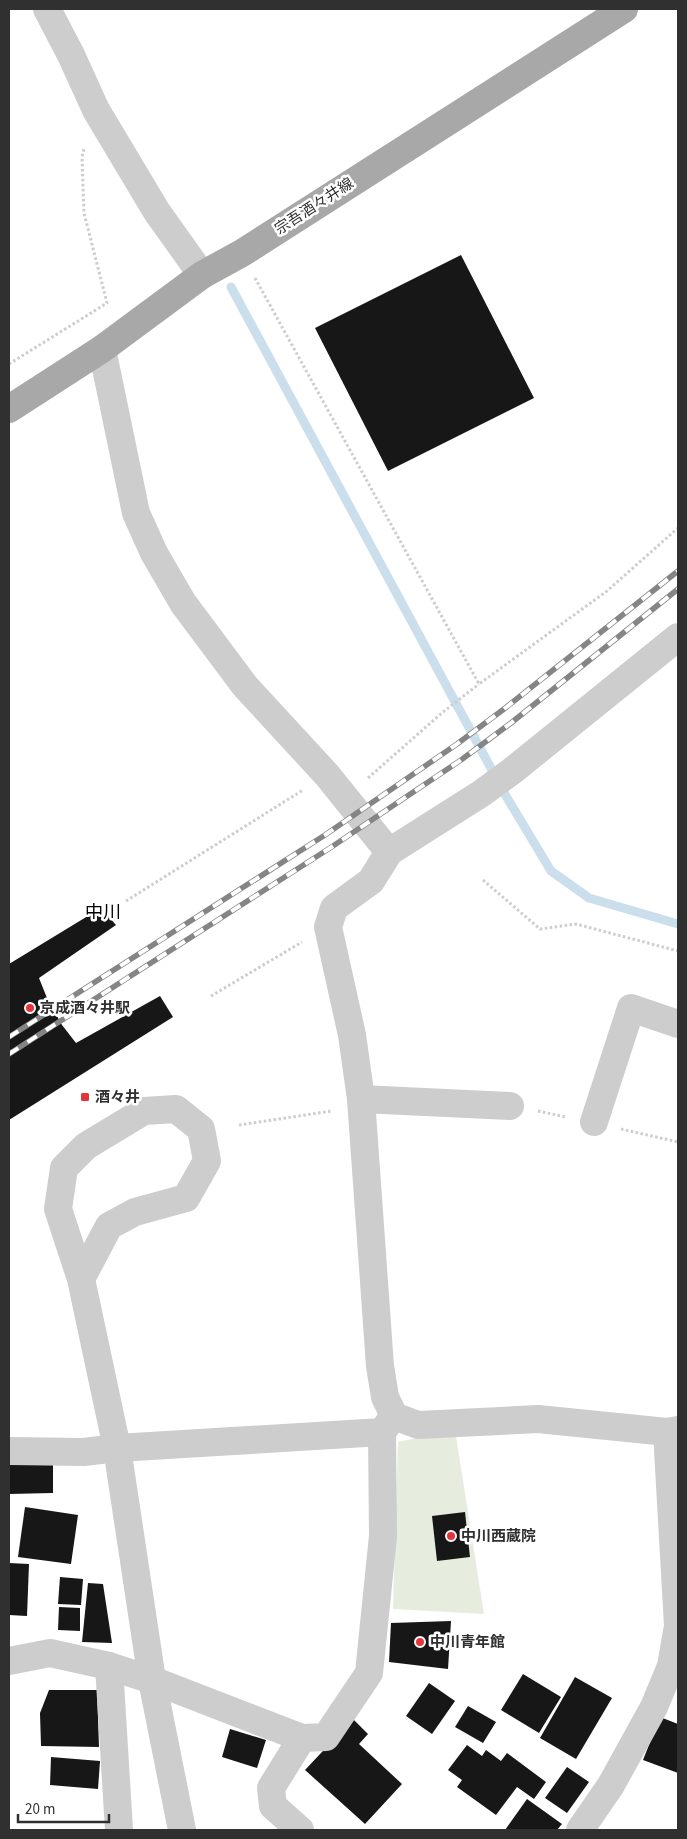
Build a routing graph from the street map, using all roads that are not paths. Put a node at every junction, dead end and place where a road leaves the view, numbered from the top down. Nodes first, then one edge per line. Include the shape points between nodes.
1 (47, 9) edge
2 (624, 9) edge
3 (202, 275) junction
4 (102, 349) junction
5 (9, 410) edge
6 (678, 637) edge
7 (389, 852) junction
8 (678, 1024) edge
9 (361, 1102) junction
10 (510, 1106) dead end
11 (594, 1122) dead end
12 (81, 1279) junction
13 (388, 1424) junction
14 (673, 1431) edge
15 (117, 1448) junction
16 (9, 1451) edge
17 (9, 1661) edge
18 (110, 1666) junction
19 (152, 1680) junction
20 (302, 1738) junction
21 (119, 1830) edge
22 (182, 1830) edge
23 (300, 1830) edge
24 (580, 1830) edge

1 - 3 street via 96,110 157,212
2 - 3 main road, 宗吾酒々井線
3 - 4 main road, 宗吾酒々井線
4 - 5 main road, 宗吾酒々井線
4 - 7 street via 136,513 154,553 183,603 245,686 327,775
6 - 7 street via 512,771
7 - 9 street via 371,881 334,908 328,927 352,1034
8 - 11 street via 631,1008
9 - 10 street
9 - 13 street via 380,1366
12 - 12 street via 58,1209 64,1168 86,1146 144,1111 176,1109 201,1129 207,1162 186,1198 136,1212 109,1226
12 - 15 street
13 - 14 street via 538,1419
13 - 15 street
13 - 20 street via 383,1536 369,1672 326,1737
14 - 24 street via 678,1626 671,1666 654,1707 611,1785
15 - 16 street via 84,1452
15 - 19 street
17 - 18 street via 50,1653
18 - 19 street
18 - 21 street
19 - 20 street
19 - 22 street
20 - 23 street via 271,1788 273,1806

